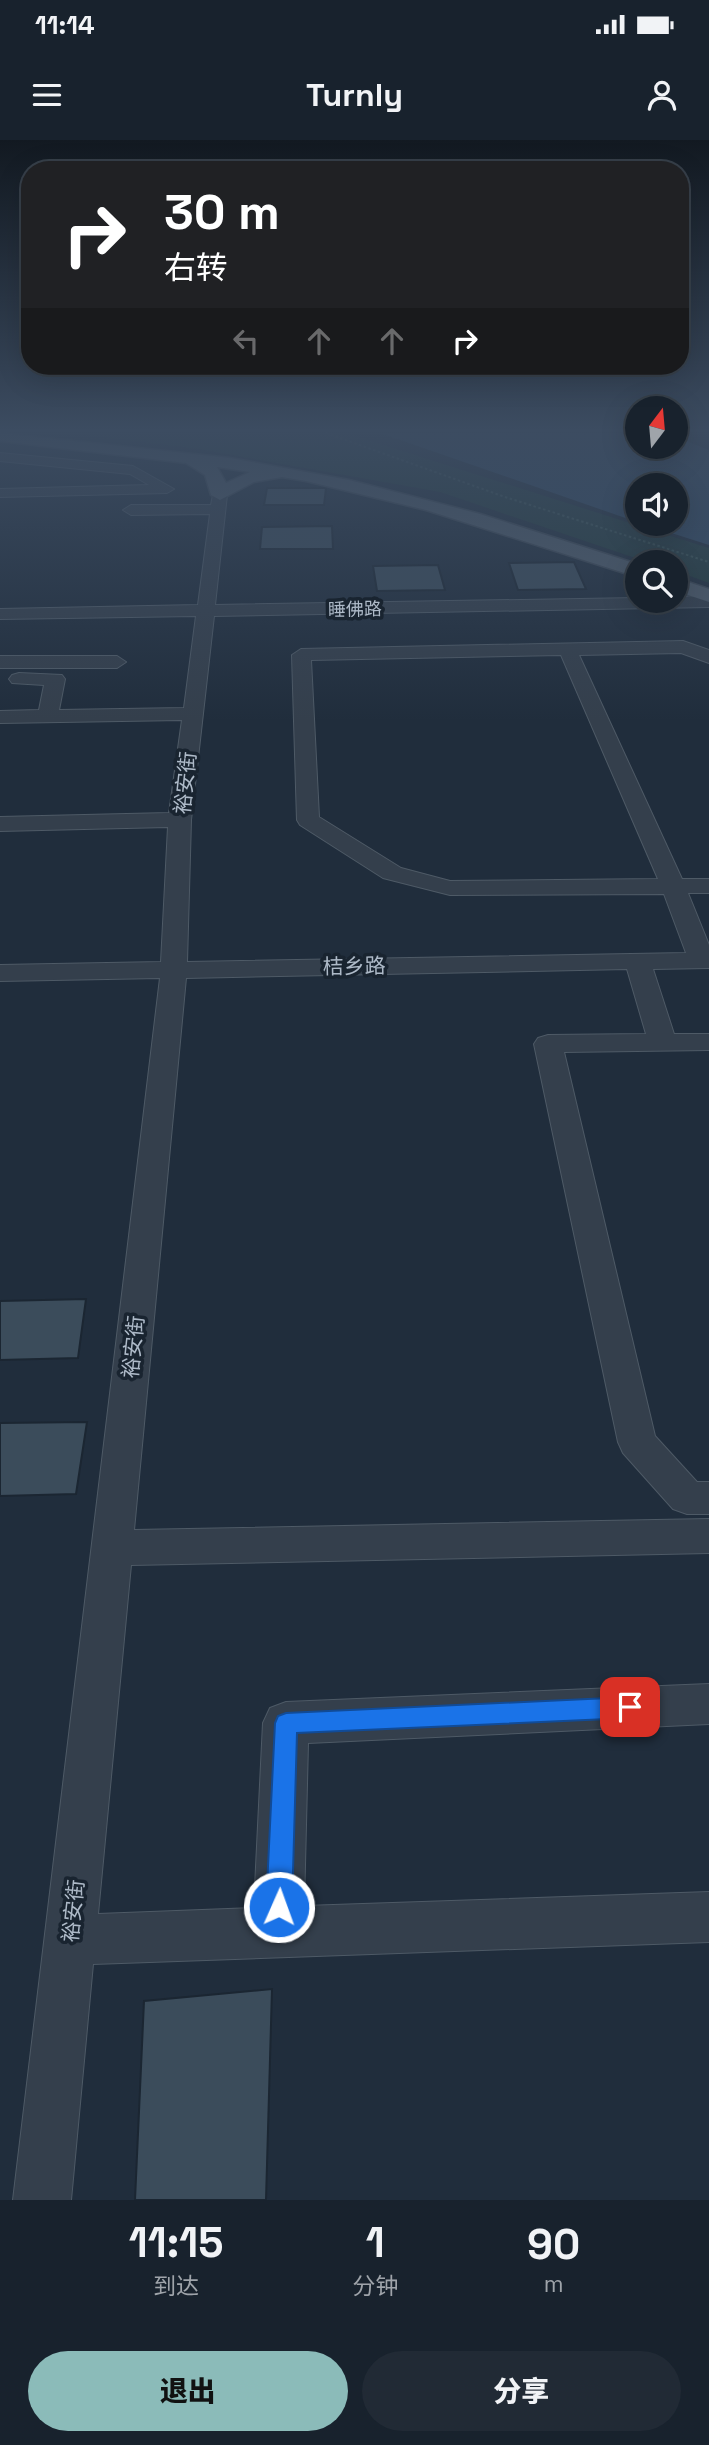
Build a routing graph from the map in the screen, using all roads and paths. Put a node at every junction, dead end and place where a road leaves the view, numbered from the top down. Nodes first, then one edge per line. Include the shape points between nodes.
1 (215, 529) edge
2 (513, 529) edge
3 (522, 529) edge
4 (606, 529) edge
5 (709, 562) edge
6 (625, 565) edge
7 (625, 565) edge
8 (688, 585) edge
9 (688, 587) edge
10 (709, 590) edge
11 (709, 596) edge
12 (709, 602) edge
13 (204, 612) junction
14 (0, 614) edge
15 (568, 650) junction
16 (709, 657) edge
17 (0, 662) edge
18 (117, 662) dead end
19 (0, 680) edge
20 (193, 714) junction
21 (0, 716) edge
22 (48, 716) junction
23 (180, 820) junction
24 (0, 824) edge
25 (673, 886) junction
26 (709, 886) edge
27 (706, 960) edge
28 (638, 962) junction
29 (174, 968) junction
30 (0, 973) edge
31 (662, 1042) junction
32 (709, 1042) edge
33 (709, 1498) edge
34 (709, 1536) edge
35 (111, 1548) junction
36 (709, 1703) edge
37 (709, 1917) edge
38 (278, 1933) junction
39 (69, 1940) junction
40 (42, 2200) edge

1 - 13 street, 裕安街
2 - 7 main road
3 - 6 main road
4 - 5 path
8 - 10 main road
9 - 11 main road
12 - 13 street, 睡佛路
13 - 14 street, 睡佛路
13 - 20 street, 裕安街
15 - 16 street via 683,647
15 - 25 street
15 - 25 street via 301,655 308,820 393,873 450,888
17 - 18 street
19 - 22 street via 55,679
20 - 22 street
20 - 23 street, 裕安街
21 - 22 street
23 - 24 street
23 - 29 street, 裕安街
25 - 26 street
25 - 27 street
27 - 28 street, 桔乡路
28 - 29 street, 桔乡路
28 - 31 street
29 - 30 street, 桔乡路
29 - 35 street, 裕安街
31 - 32 street
31 - 33 street via 548,1044 637,1442 687,1498
34 - 35 street
35 - 39 street, 裕安街
36 - 38 street via 286,1723
37 - 38 street
38 - 39 street
39 - 40 street, 裕安街

